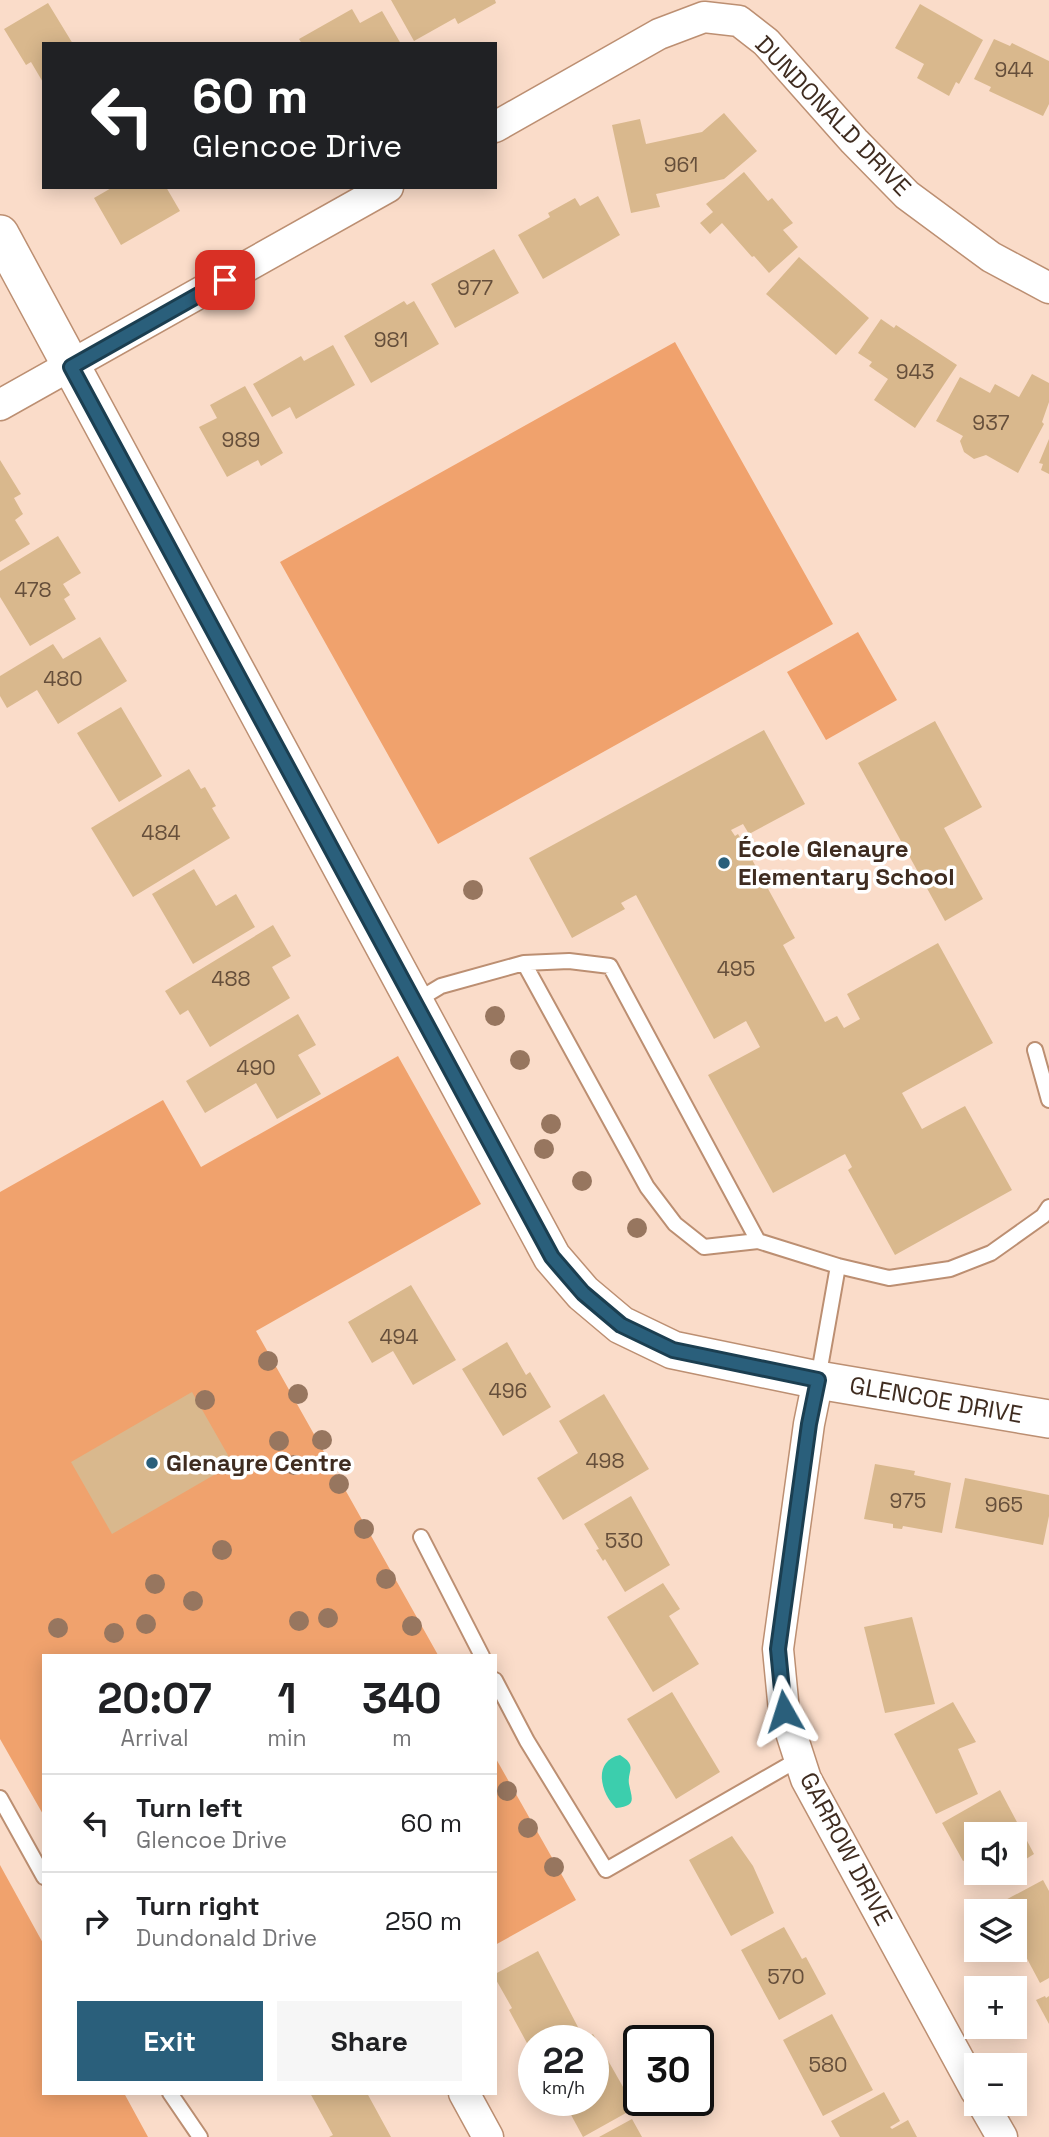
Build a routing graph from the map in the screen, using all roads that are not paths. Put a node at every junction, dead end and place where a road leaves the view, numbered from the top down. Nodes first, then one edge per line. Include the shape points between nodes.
1 (497, 126) edge
2 (384, 189) edge
3 (0, 234) edge
4 (1049, 288) edge
5 (71, 367) junction
6 (0, 405) edge
7 (524, 963) junction
8 (415, 1002) junction
9 (1035, 1050) dead end
10 (1049, 1100) edge
11 (1049, 1206) edge
12 (758, 1241) junction
13 (838, 1266) junction
14 (818, 1380) junction
15 (1049, 1419) edge
16 (421, 1537) dead end
17 (481, 1654) edge
18 (497, 1684) edge
19 (799, 1759) junction
20 (0, 1798) edge
21 (42, 1873) edge
22 (964, 2069) edge
23 (171, 2095) edge
24 (465, 2095) edge
25 (990, 2116) edge
26 (200, 2137) edge
27 (488, 2137) edge
28 (1002, 2137) edge

1 - 4 street, DUNDONALD DRIVE via 659,34 704,17 739,21 766,42 906,195 991,257
2 - 5 street
3 - 5 street, GLENCOE DRIVE
5 - 6 street
5 - 8 street, GLENCOE DRIVE
7 - 8 lane via 441,986
7 - 12 lane via 647,1187 674,1224 704,1247
7 - 12 lane via 569,961 610,966
8 - 14 street, GLENCOE DRIVE via 552,1257 583,1293 621,1325 673,1350
9 - 10 lane
11 - 13 lane via 1043,1216 990,1253 950,1269 889,1278
12 - 13 lane
13 - 14 lane
14 - 15 street, GLENCOE DRIVE
14 - 19 street, GARROW DRIVE via 778,1649 784,1711
16 - 17 lane
18 - 19 lane via 606,1870
19 - 22 street, GARROW DRIVE
20 - 21 lane
23 - 26 lane
24 - 27 street
25 - 28 street

